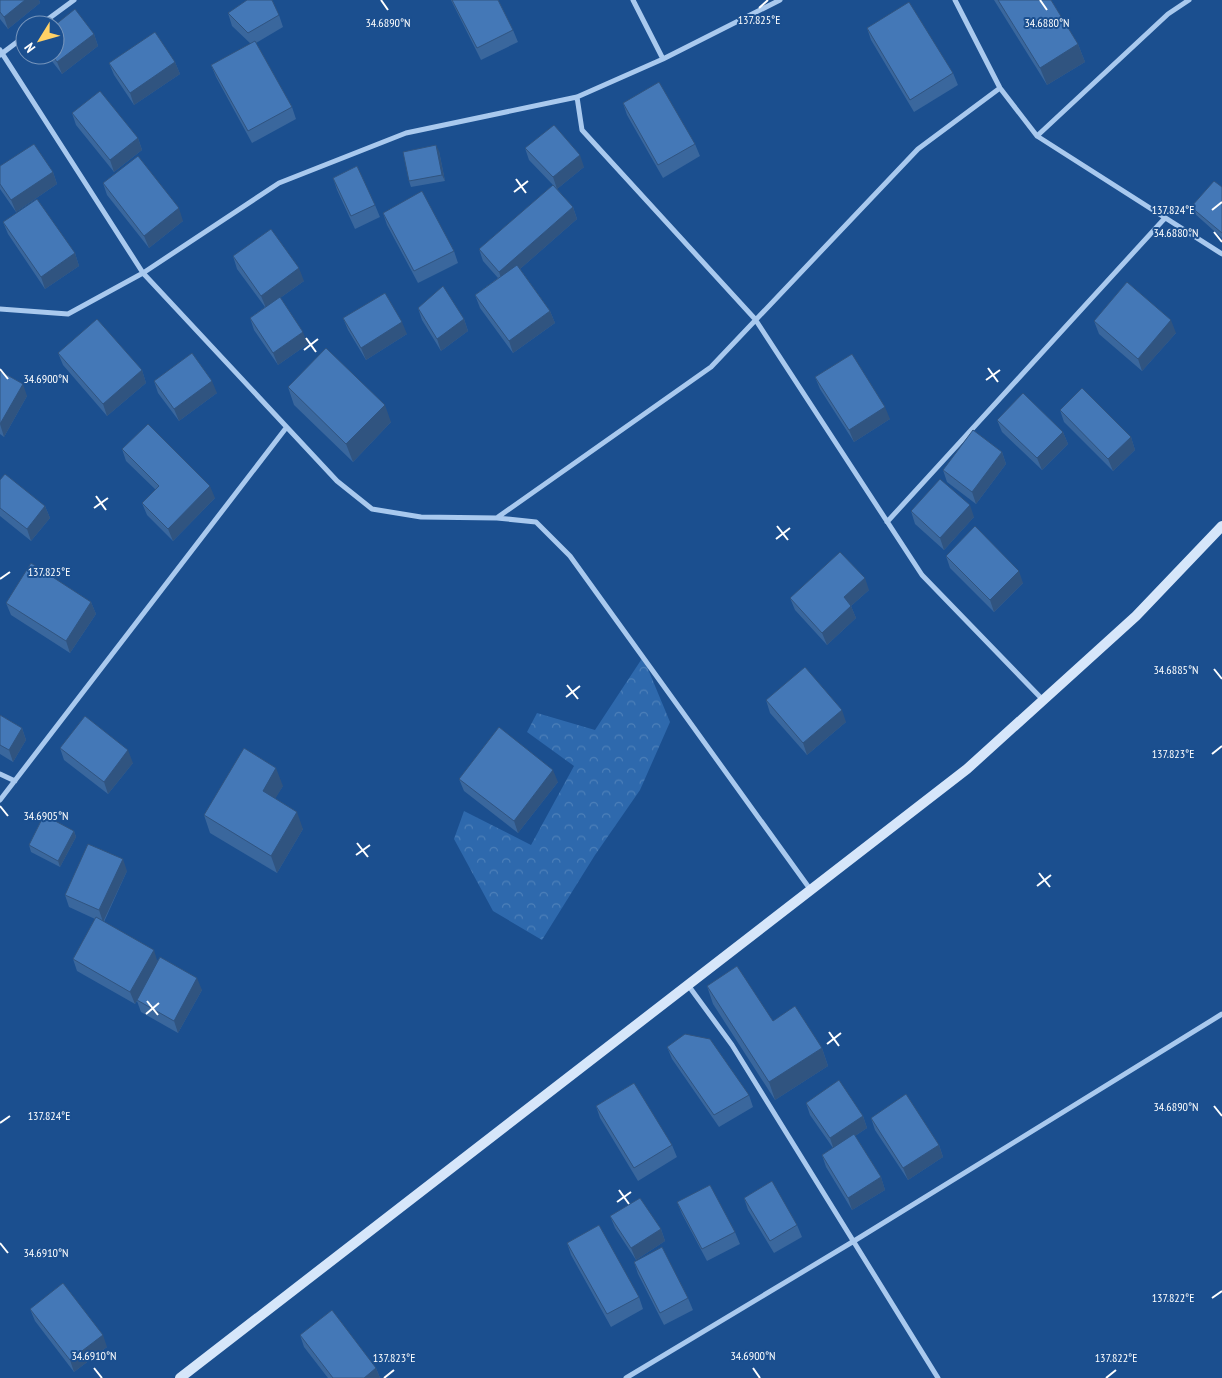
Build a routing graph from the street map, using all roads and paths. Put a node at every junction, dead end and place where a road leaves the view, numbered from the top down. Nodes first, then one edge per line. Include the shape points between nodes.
1 (74, 0) edge
2 (633, 0) edge
3 (780, 0) edge
4 (955, 0) edge
5 (1190, 0) edge
6 (54, 15) edge
7 (15, 43) edge
8 (1, 52) edge
9 (663, 58) junction
10 (1000, 88) junction
11 (577, 97) junction
12 (1038, 136) junction
13 (1165, 218) junction
14 (1222, 254) edge
15 (143, 273) junction
16 (0, 309) edge
17 (755, 318) junction
18 (286, 428) junction
19 (498, 518) junction
20 (887, 522) junction
21 (1222, 526) edge
22 (1045, 701) junction
23 (0, 774) edge
24 (15, 781) junction
25 (0, 800) edge
26 (810, 889) junction
27 (688, 984) junction
28 (1222, 1014) edge
29 (854, 1241) junction
30 (180, 1378) edge
31 (626, 1378) edge
32 (938, 1378) edge

1 - 6 street
2 - 9 street
3 - 9 street
4 - 10 street
5 - 12 street via 1168,14
7 - 8 street
8 - 15 street
9 - 11 street
10 - 12 street
10 - 17 street via 918,149
11 - 15 street via 406,133 279,183
11 - 17 street via 582,130
12 - 13 street
13 - 14 street
13 - 20 street
15 - 16 street via 68,314
15 - 18 street
17 - 19 street via 711,367
17 - 20 street
18 - 19 street via 336,481 372,509 421,517
18 - 24 street
19 - 26 street via 536,522 570,556
20 - 22 street via 922,575
21 - 22 street via 1136,616
22 - 26 street via 967,769
23 - 24 street
24 - 25 street
26 - 27 street
27 - 29 street via 732,1045
27 - 30 street
28 - 29 street
29 - 31 street
29 - 32 street

